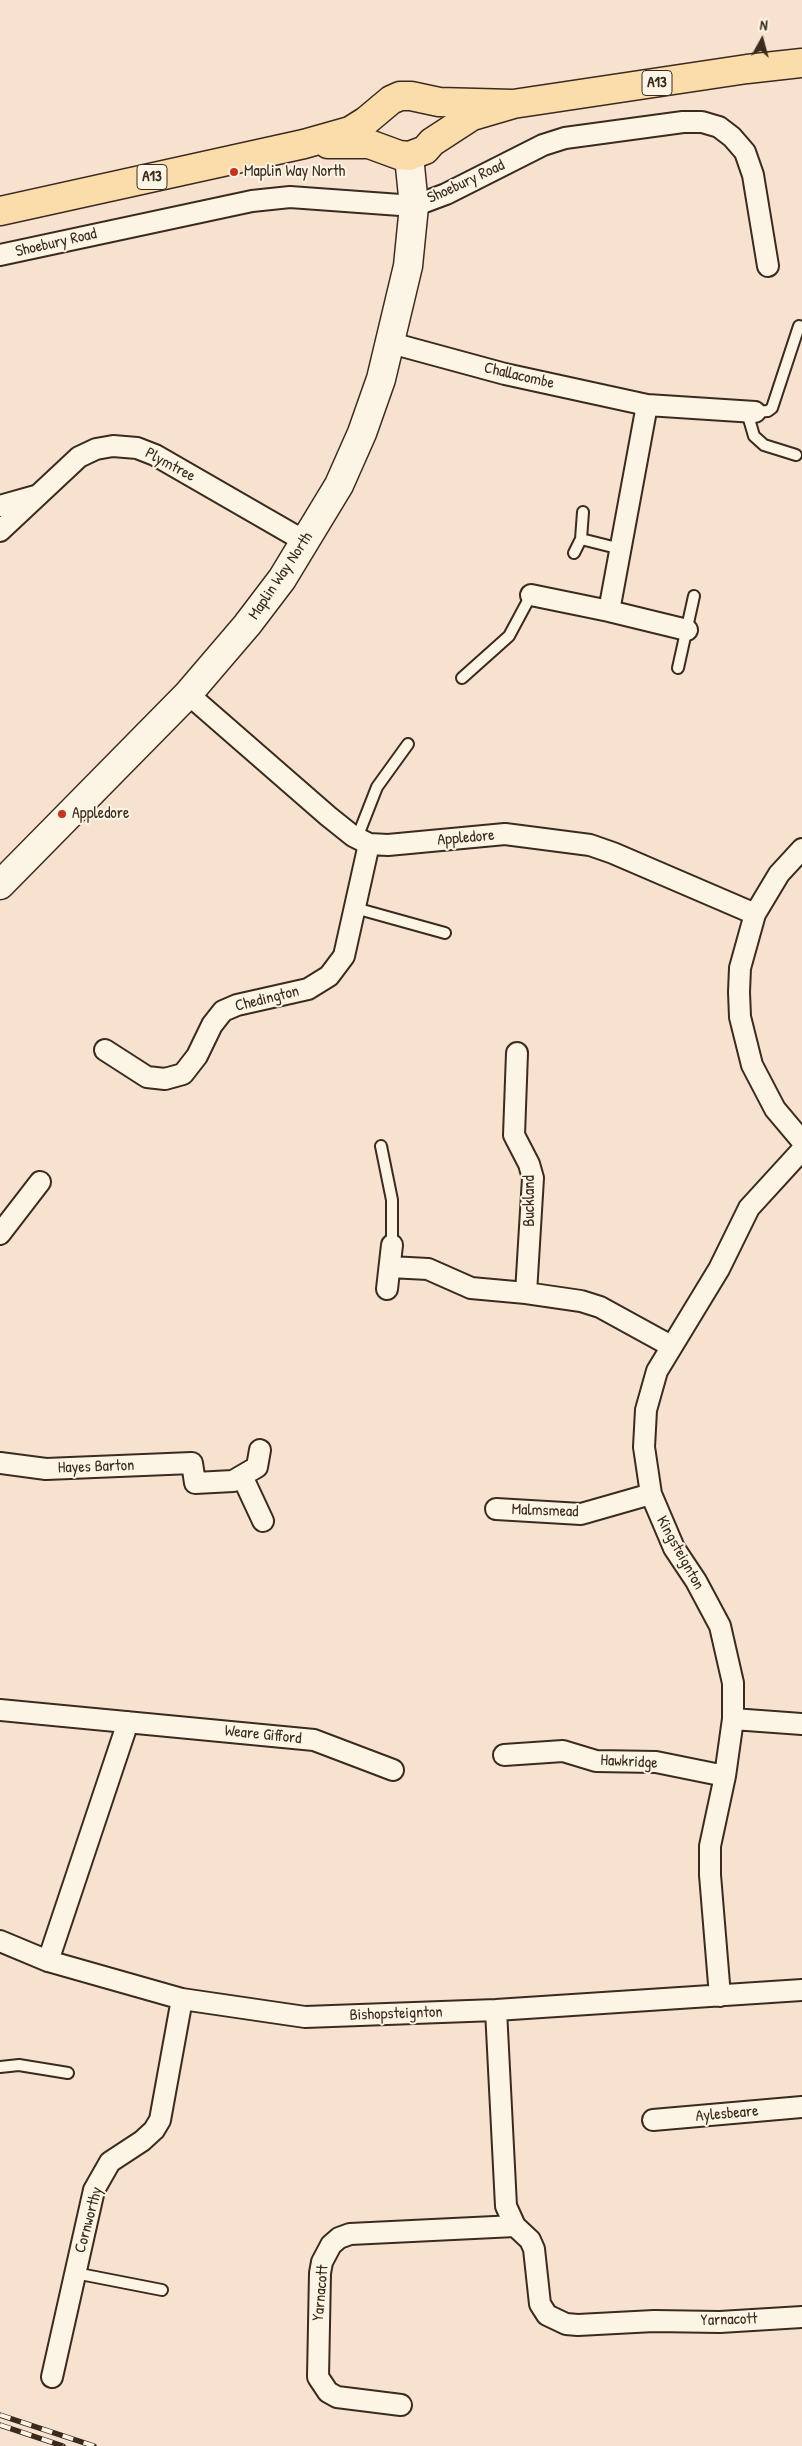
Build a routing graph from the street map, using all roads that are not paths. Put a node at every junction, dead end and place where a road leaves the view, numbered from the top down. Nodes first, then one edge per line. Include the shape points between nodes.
1 (802, 63) edge
2 (417, 98) junction
3 (513, 104) junction
4 (383, 107) junction
5 (432, 142) junction
6 (304, 144) junction
7 (399, 153) junction
8 (414, 206) junction
9 (0, 211) edge
10 (0, 256) edge
11 (768, 266) dead end
12 (799, 326) dead end
13 (392, 343) junction
14 (647, 405) junction
15 (751, 412) junction
16 (796, 455) dead end
17 (36, 496) junction
18 (0, 506) edge
19 (582, 512) dead end
20 (0, 531) edge
21 (581, 540) junction
22 (306, 542) junction
23 (621, 549) junction
24 (574, 553) dead end
25 (531, 595) joint
26 (694, 596) dead end
27 (609, 611) junction
28 (687, 630) junction
29 (678, 668) dead end
30 (462, 678) dead end
31 (188, 694) junction
32 (408, 744) dead end
33 (363, 841) junction
34 (802, 849) edge
35 (0, 884) edge
36 (355, 908) junction
37 (755, 914) junction
38 (445, 932) dead end
39 (105, 1050) dead end
40 (517, 1053) dead end
41 (802, 1141) edge
42 (381, 1146) dead end
43 (802, 1150) edge
44 (40, 1182) dead end
45 (0, 1234) edge
46 (392, 1245) joint
47 (390, 1267) junction
48 (387, 1289) dead end
49 (526, 1292) junction
50 (671, 1346) junction
51 (260, 1450) dead end
52 (0, 1463) edge
53 (242, 1476) junction
54 (651, 1494) junction
55 (496, 1509) dead end
56 (263, 1521) dead end
57 (0, 1710) edge
58 (734, 1719) junction
59 (128, 1722) junction
60 (802, 1724) edge
61 (504, 1756) dead end
62 (393, 1770) dead end
63 (725, 1776) junction
64 (0, 1941) edge
65 (48, 1961) junction
66 (802, 1990) edge
67 (720, 1996) junction
68 (182, 1999) junction
69 (496, 2010) junction
70 (0, 2067) edge
71 (68, 2073) dead end
72 (802, 2107) edge
73 (653, 2120) dead end
74 (515, 2226) junction
75 (75, 2273) junction
76 (162, 2290) dead end
77 (802, 2316) edge
78 (52, 2377) dead end
79 (401, 2405) dead end

1 - 3 main road, A13
2 - 3 main road, A13 via 439,102
2 - 4 main road, A13 via 400,96
2 - 5 main road via 426,103 436,117 437,127
3 - 5 main road, A13 via 472,116
4 - 6 main road, A13 via 350,131
4 - 7 main road via 376,125 378,136
5 - 7 main road, A13 via 425,150
6 - 7 main road, A13 via 369,144
6 - 9 main road, A13
7 - 8 street, Maplin Way North
8 - 10 street, Shoebury Road via 290,196 252,201
8 - 11 street, Shoebury Road via 446,194 543,145 566,138 702,122 720,127 745,152 753,175
8 - 13 street, Maplin Way North via 408,266
12 - 15 lane via 772,408
13 - 14 street, Challacombe via 505,374
13 - 22 street, Maplin Way North via 362,433 339,485
14 - 15 street, Challacombe
14 - 23 street
15 - 16 lane via 754,436 764,445
17 - 18 street, Plymtree
17 - 20 street, Plymtree
17 - 22 street, Plymtree via 87,453 113,446 137,448 155,455
19 - 21 lane
21 - 23 lane
21 - 24 lane
22 - 31 street, Maplin Way North via 248,625
23 - 27 street
25 - 27 street
25 - 30 lane via 509,636
26 - 28 lane
27 - 28 street
28 - 29 lane
31 - 33 street via 328,816
31 - 35 street, Maplin Way North
32 - 33 lane via 376,787
33 - 36 street, Chedington
33 - 37 street, Appledore via 388,845 505,834 590,845
34 - 37 street via 779,874
36 - 38 lane
36 - 39 street, Chedington via 344,956 329,976 308,989 223,1011 183,1074 165,1079 147,1077
37 - 41 street via 740,968 740,1017 752,1065 763,1088 775,1109
40 - 49 street, Buckland via 513,1130 533,1178
42 - 46 lane via 392,1200
43 - 50 street, Kingsteignton via 749,1208 719,1268
44 - 45 street
46 - 47 street
47 - 48 street
47 - 49 street via 428,1269 471,1288
49 - 50 street via 600,1307
50 - 54 street, Kingsteignton via 657,1371 646,1410 644,1447
51 - 53 street via 257,1467
52 - 53 street, Hayes Barton via 46,1469 192,1463 195,1483 234,1481
53 - 56 street
54 - 55 street, Malmsmead via 581,1514
54 - 58 street, Kingsteignton via 674,1548 720,1626 733,1683
57 - 59 street, Weare Gifford
58 - 60 street
58 - 63 street, Kingsteignton
59 - 62 street, Weare Gifford via 314,1740
59 - 65 street
61 - 63 street, Hawkridge via 563,1751 596,1761 656,1762
63 - 67 street, Kingsteignton via 710,1846
64 - 65 street, Bishopsteignton
65 - 68 street, Bishopsteignton
66 - 67 street, Bishopsteignton
67 - 69 street, Bishopsteignton
68 - 69 street, Bishopsteignton via 306,2017
68 - 75 street, Cornworthy via 160,2120 142,2141 110,2162 101,2175 94,2190
69 - 74 street, Yarnacott via 506,2206
70 - 71 lane via 19,2065
72 - 73 street, Aylesbeare
74 - 77 street, Yarnacott via 530,2240 534,2249 540,2304 547,2315 566,2324 720,2322
74 - 79 street, Yarnacott via 350,2234 340,2238 325,2253 320,2273 318,2377 328,2392 337,2396
75 - 76 lane
75 - 78 street, Cornworthy

